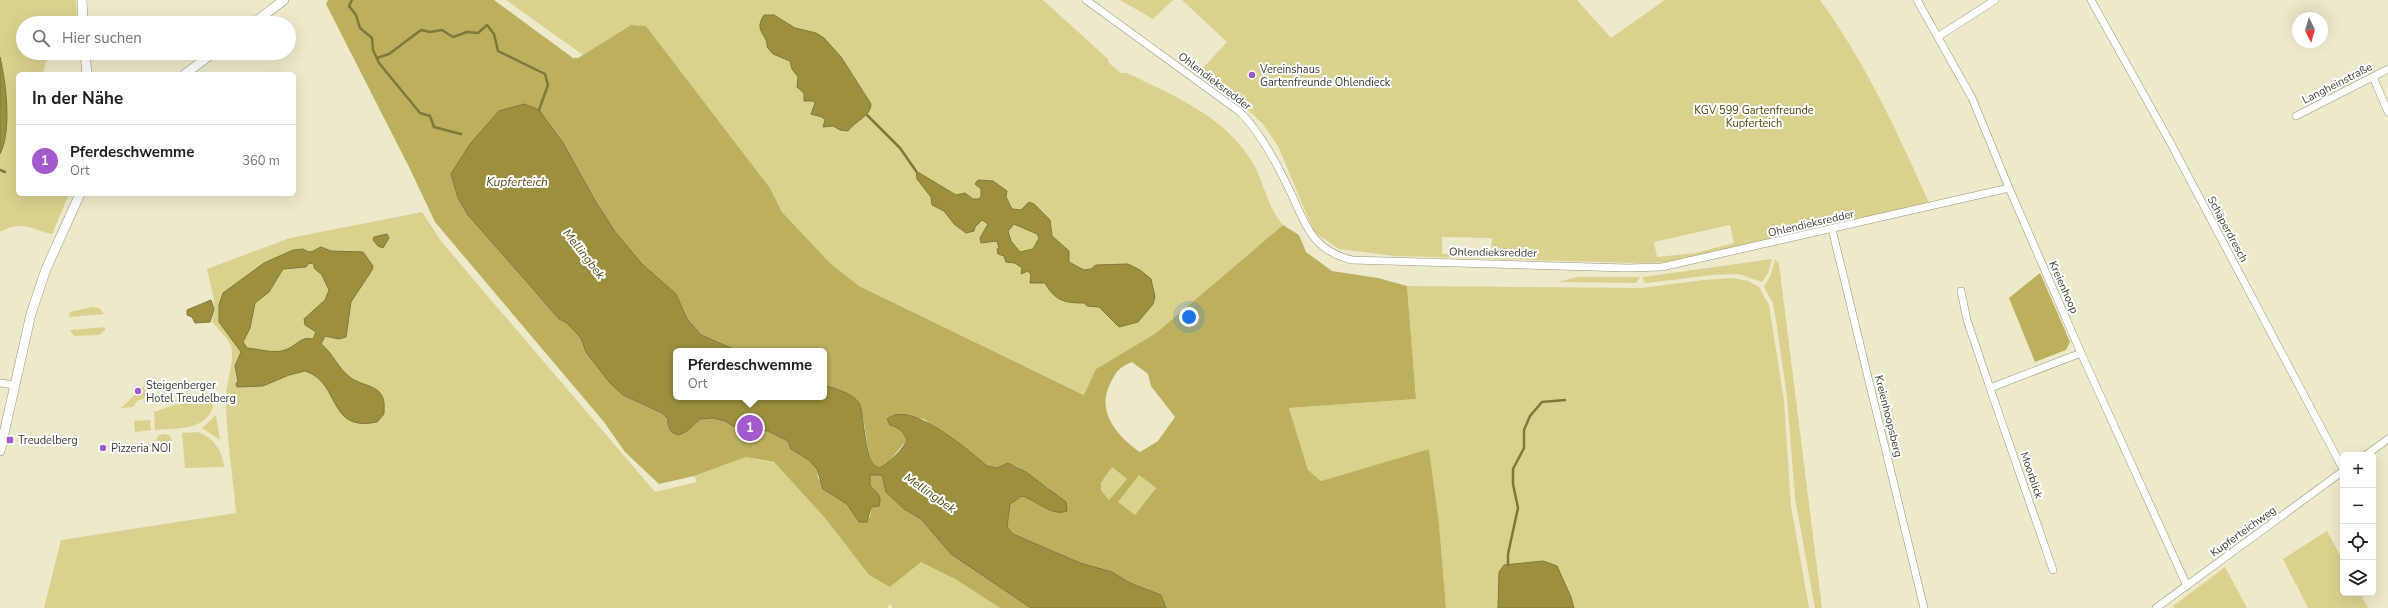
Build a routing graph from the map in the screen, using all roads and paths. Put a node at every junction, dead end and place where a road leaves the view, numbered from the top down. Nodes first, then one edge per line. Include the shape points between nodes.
1 (82, 0) edge
2 (284, 0) edge
3 (1086, 0) edge
4 (1917, 0) edge
5 (1995, 0) edge
6 (2091, 0) edge
7 (83, 16) edge
8 (263, 16) edge
9 (1939, 36) junction
10 (86, 60) edge
11 (204, 60) edge
12 (2388, 69) edge
13 (87, 72) edge
14 (188, 72) edge
15 (2373, 77) junction
16 (2388, 112) edge
17 (2296, 116) dead end
18 (2009, 188) junction
19 (79, 196) edge
20 (1832, 230) junction
21 (1961, 291) dead end
22 (2081, 353) junction
23 (0, 383) edge
24 (15, 385) junction
25 (1990, 388) junction
26 (2388, 439) edge
27 (0, 451) edge
28 (2370, 452) edge
29 (2340, 464) edge
30 (2340, 472) edge
31 (2053, 570) dead end
32 (2187, 586) junction
33 (1924, 608) edge
34 (2156, 608) edge

1 - 7 main road
2 - 8 main road
3 - 20 street, Ohlendieksredder via 1240,112 1254,128 1275,163 1310,234 1328,251 1340,257 1352,260 1662,267
4 - 9 street, Kreienhoop
5 - 9 street
6 - 29 street, Schäperdresch via 2169,140
9 - 18 street, Kreienhoop via 1972,98
10 - 13 main road
11 - 14 main road
12 - 15 street, Langheinstraße
15 - 16 street
15 - 17 street, Langheinstraße
18 - 20 street, Ohlendieksredder
18 - 22 street, Kreienhoop
19 - 24 main road via 60,238 26,330
20 - 33 street, Kreienhoopsberg
21 - 25 street, Moorblick via 1967,320
22 - 25 street
22 - 32 street, Kreienhoop
23 - 24 street
24 - 27 main road
25 - 31 street, Moorblick
26 - 28 street
30 - 32 street, Kupferteichweg
32 - 34 street, Kupferteichweg

